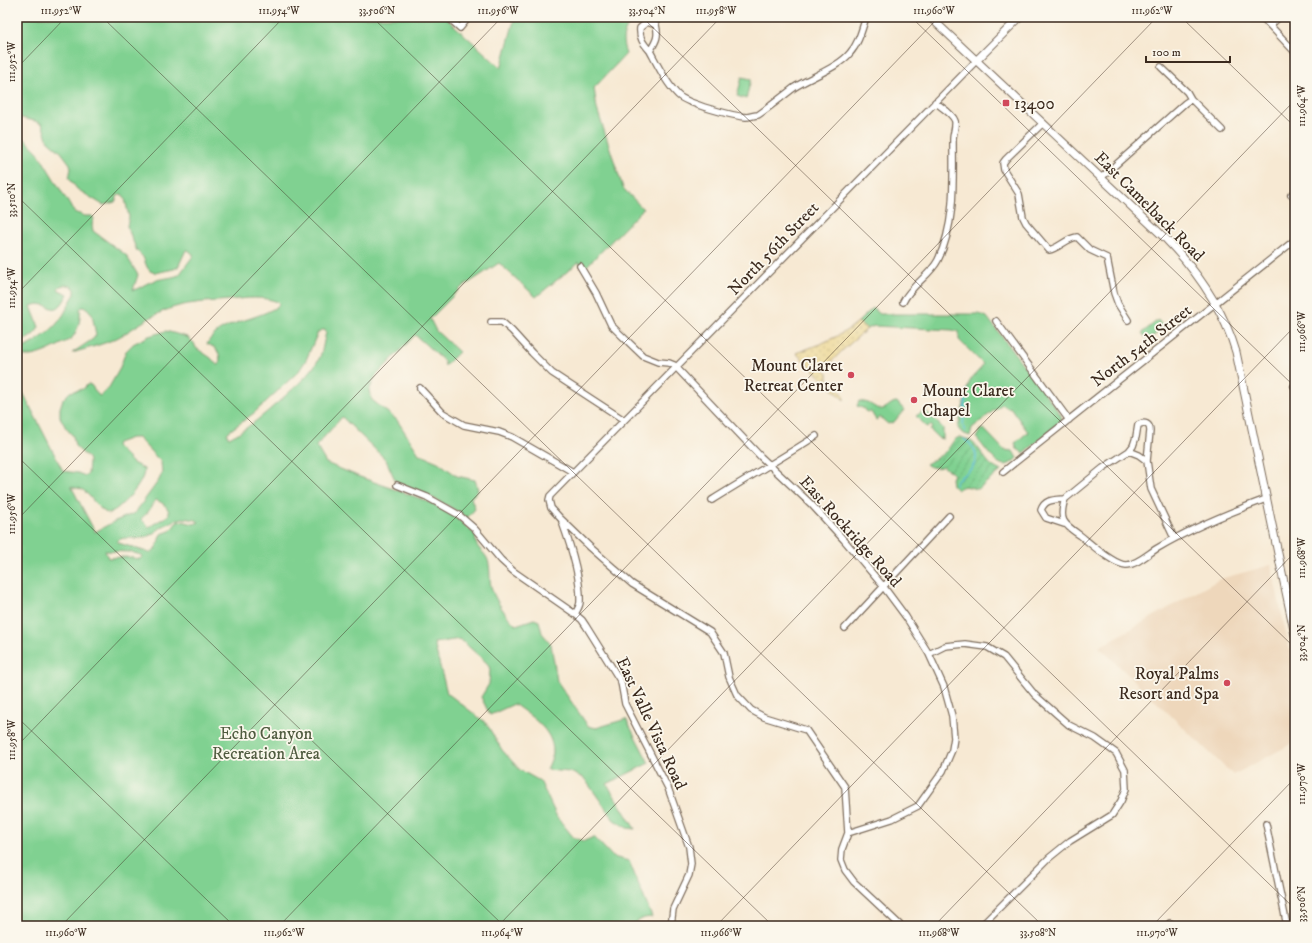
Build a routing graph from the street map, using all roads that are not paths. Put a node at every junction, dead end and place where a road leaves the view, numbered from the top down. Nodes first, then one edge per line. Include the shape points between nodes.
1 (448, 17) edge
2 (469, 17) edge
3 (866, 17) edge
4 (930, 17) edge
5 (1020, 17) edge
6 (1262, 17) edge
7 (1280, 17) edge
8 (1271, 25) junction
9 (650, 51) junction
10 (1295, 52) edge
11 (976, 61) junction
12 (1161, 67) dead end
13 (1191, 99) junction
14 (935, 102) junction
15 (1043, 124) junction
16 (1222, 130) dead end
17 (1102, 177) junction
18 (1295, 240) edge
19 (580, 266) dead end
20 (903, 302) dead end
21 (1216, 303) junction
22 (1128, 320) dead end
23 (996, 321) dead end
24 (491, 322) dead end
25 (677, 368) junction
26 (420, 388) dead end
27 (624, 420) junction
28 (1069, 420) junction
29 (816, 436) dead end
30 (1129, 451) junction
31 (1147, 461) junction
32 (770, 465) junction
33 (573, 472) junction
34 (1003, 472) dead end
35 (397, 485) dead end
36 (1065, 499) junction
37 (1266, 499) junction
38 (712, 500) dead end
39 (949, 516) dead end
40 (561, 520) junction
41 (1064, 524) junction
42 (1174, 538) junction
43 (883, 586) junction
44 (576, 614) junction
45 (845, 628) dead end
46 (1295, 631) edge
47 (929, 654) junction
48 (1266, 824) dead end
49 (848, 833) junction
50 (671, 926) edge
51 (901, 926) edge
52 (980, 926) edge
53 (1287, 926) edge

1 - 2 street via 460,28
3 - 9 street via 850,54 755,115 746,116 702,107 680,97 670,86
4 - 11 main road, East Camelback Road
5 - 11 main road, North 56th Street
6 - 8 street
7 - 8 street
8 - 10 street
9 - 9 street via 639,36 640,28 647,22 656,25 658,33
11 - 14 street, North 56th Street
11 - 15 main road, East Camelback Road
12 - 13 street
13 - 16 street
13 - 17 street
14 - 20 street via 955,121 952,206 938,260
14 - 25 street, North 56th Street
15 - 17 main road, East Camelback Road
15 - 22 street via 1003,164 1019,194 1023,217 1049,250 1077,237 1090,250 1107,258 1114,293
17 - 21 main road, East Camelback Road via 1182,256
18 - 21 street, North 54th Street
19 - 25 street, East Rockridge Road via 611,325 643,356 658,362 669,362
21 - 28 street, North 54th Street
21 - 37 main road, East Camelback Road via 1227,324 1236,352
23 - 28 street
24 - 27 street via 502,322 552,373
25 - 27 street, North 56th Street
25 - 32 street, East Rockridge Road
26 - 33 street via 443,413 464,425 506,435
27 - 33 street, North 56th Street
28 - 34 street, North 54th Street
29 - 32 street
30 - 31 street
30 - 31 street via 1133,446 1138,425 1147,424 1150,427
30 - 36 street
31 - 42 street via 1151,489
32 - 38 street
32 - 43 street, East Rockridge Road via 830,524
33 - 40 street, North 56th Street via 550,496 551,508
35 - 44 street, East Valle Vista Road via 427,497 459,515 474,528 501,560
36 - 41 street via 1061,511
36 - 41 street via 1046,502 1041,510 1046,518
37 - 42 street via 1221,515
37 - 46 main road, East Camelback Road
39 - 43 street
40 - 44 street via 578,581 580,604
40 - 49 street via 632,584 710,632 724,653 729,677 738,695 751,710 764,717 806,730 845,787
41 - 42 street via 1116,563 1127,565
43 - 45 street
43 - 47 street, East Rockridge Road
44 - 50 street, East Valle Vista Road via 621,682 624,704 665,781 686,837 692,864 674,909
47 - 49 street, East Rockridge Road via 949,702 954,728 948,761 918,806 892,819
47 - 52 street via 945,646 965,644 987,647 1004,657 1035,695 1058,716 1116,752 1125,770 1126,789 1112,814 1049,858
48 - 53 street
49 - 51 street via 842,849 845,870 854,882

